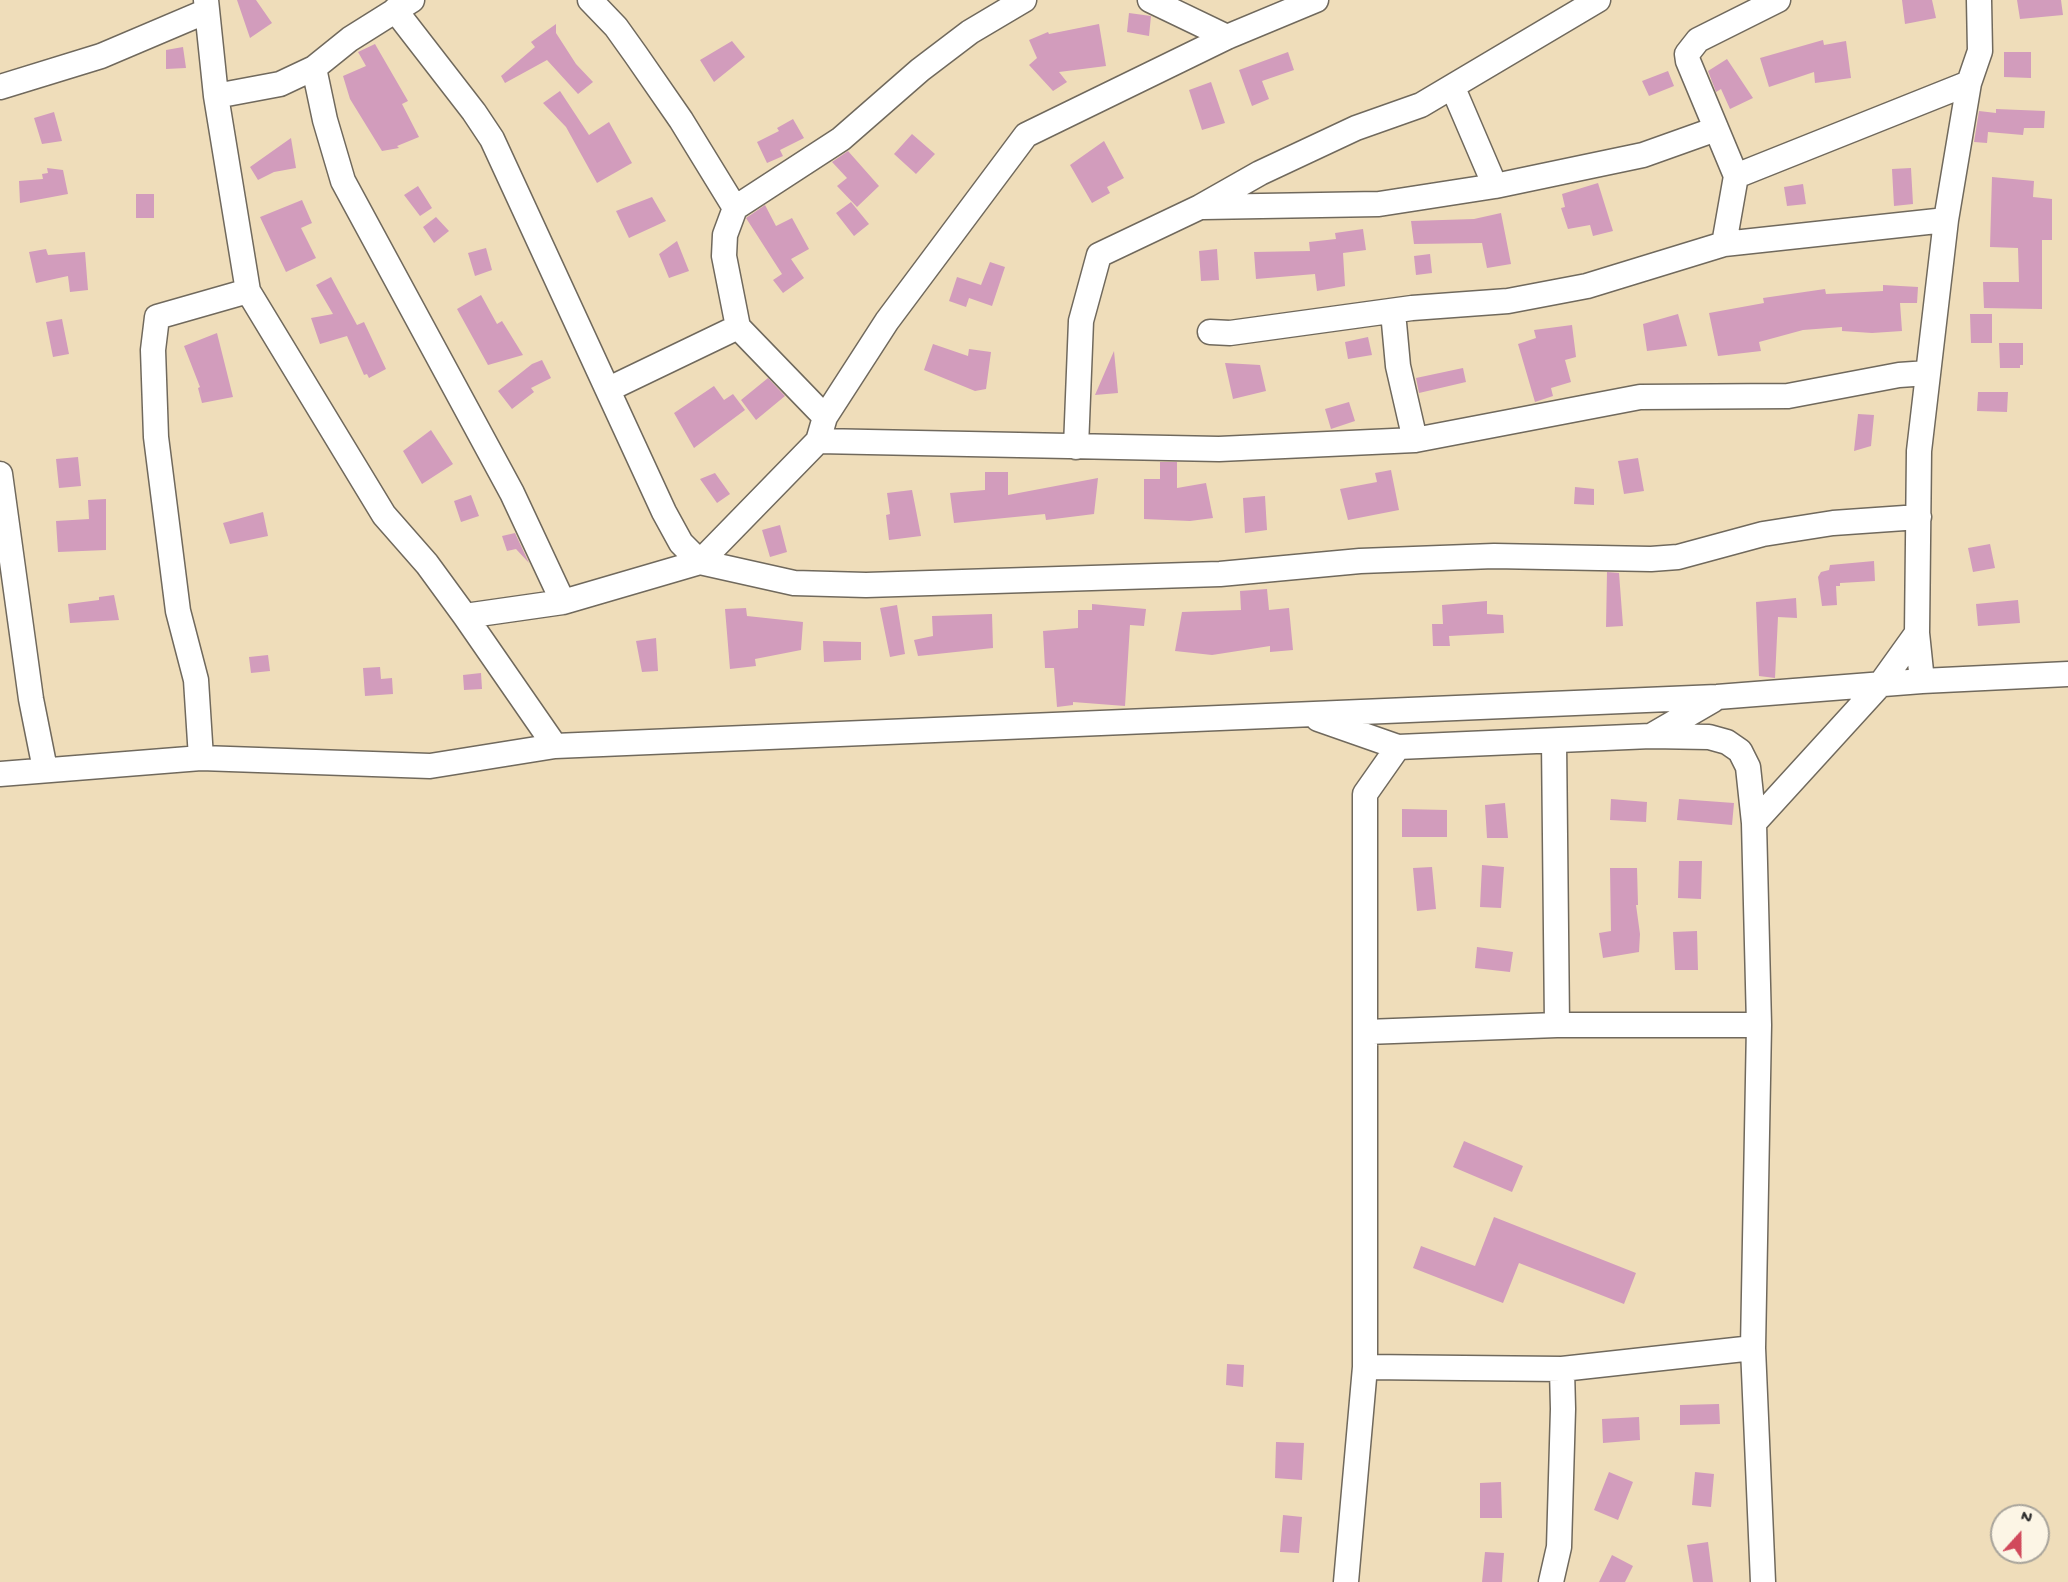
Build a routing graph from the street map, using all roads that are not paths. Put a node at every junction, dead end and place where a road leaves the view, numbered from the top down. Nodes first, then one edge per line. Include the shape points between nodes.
1 (590, 0) edge
2 (1024, 0) edge
3 (1150, 0) edge
4 (1316, 0) edge
5 (1598, 0) edge
6 (1778, 0) edge
7 (1979, 0) edge
8 (207, 5) edge
9 (404, 5) edge
10 (1227, 37) junction
11 (314, 68) junction
12 (1969, 83) junction
13 (0, 87) edge
14 (1453, 88) junction
15 (216, 96) junction
16 (1716, 129) junction
17 (1736, 176) junction
18 (1494, 186) junction
19 (1200, 207) junction
20 (735, 208) junction
21 (1946, 220) junction
22 (1724, 244) junction
23 (248, 291) junction
24 (1393, 312) junction
25 (738, 327) junction
26 (1210, 332) dead end
27 (1928, 373) junction
28 (609, 389) junction
29 (825, 417) junction
30 (1415, 440) junction
31 (818, 441) junction
32 (1076, 447) junction
33 (0, 474) edge
34 (1918, 517) junction
35 (700, 562) junction
36 (563, 602) junction
37 (465, 616) junction
38 (1917, 633) junction
39 (2068, 674) edge
40 (1922, 681) junction
41 (1879, 686) junction
42 (1717, 697) junction
43 (1305, 715) junction
44 (1651, 736) junction
45 (1554, 741) junction
46 (555, 746) junction
47 (1398, 747) junction
48 (201, 758) junction
49 (45, 769) junction
50 (0, 774) edge
51 (1754, 823) junction
52 (1759, 1024) junction
53 (1557, 1026) junction
54 (1366, 1032) junction
55 (1753, 1348) junction
56 (1365, 1367) junction
57 (1562, 1369) junction
58 (1346, 1582) edge
59 (1551, 1582) edge
60 (1763, 1582) edge

1 - 20 street via 636,55
2 - 20 street via 970,32 920,70 842,139
3 - 10 street
4 - 10 street
5 - 14 street
6 - 16 street via 1698,40 1689,49 1688,61
7 - 12 street via 1980,51
8 - 13 street via 101,56
8 - 15 street
9 - 11 street
9 - 28 street via 492,139
10 - 29 street via 1026,135 887,321
11 - 15 street via 280,84
11 - 36 street via 344,181 512,493
12 - 17 street
12 - 21 street
14 - 18 street
14 - 19 street via 1260,172
15 - 23 street
16 - 17 street
16 - 18 street via 1643,155
17 - 22 street
18 - 19 street via 1379,204
19 - 32 street via 1099,255 1081,321
20 - 25 street via 725,235 724,256
21 - 22 street
21 - 27 street
22 - 24 street via 1587,286 1508,301
23 - 37 street via 384,515
23 - 48 street via 157,318 153,350 156,437 178,610 196,680
24 - 26 street via 1230,333
24 - 30 street via 1398,366
25 - 28 street
25 - 29 street
27 - 30 street via 1788,396 1640,398
27 - 34 street via 1919,451
28 - 35 street via 664,512 681,543
29 - 31 street
30 - 32 street via 1220,449
31 - 32 street
31 - 35 street
33 - 49 street via 31,699
34 - 35 street via 1833,523 1763,534 1678,557 1651,559 1483,556 1360,561 1220,574 866,585 794,583
34 - 38 street
35 - 36 street
36 - 37 street
37 - 46 street
38 - 40 street
38 - 41 street
39 - 40 street
40 - 41 street
41 - 42 street
41 - 51 street
42 - 43 street
42 - 44 street
43 - 46 street
43 - 47 street
44 - 45 street
44 - 51 street via 1708,737 1727,742 1740,751 1748,767
45 - 47 street
45 - 53 street
46 - 48 street via 430,766
47 - 54 street via 1365,794
48 - 49 street
49 - 50 street
51 - 52 street
52 - 53 street
52 - 55 street
53 - 54 street
54 - 56 street
55 - 57 street
55 - 60 street
56 - 57 street
56 - 58 street
57 - 59 street via 1559,1547

